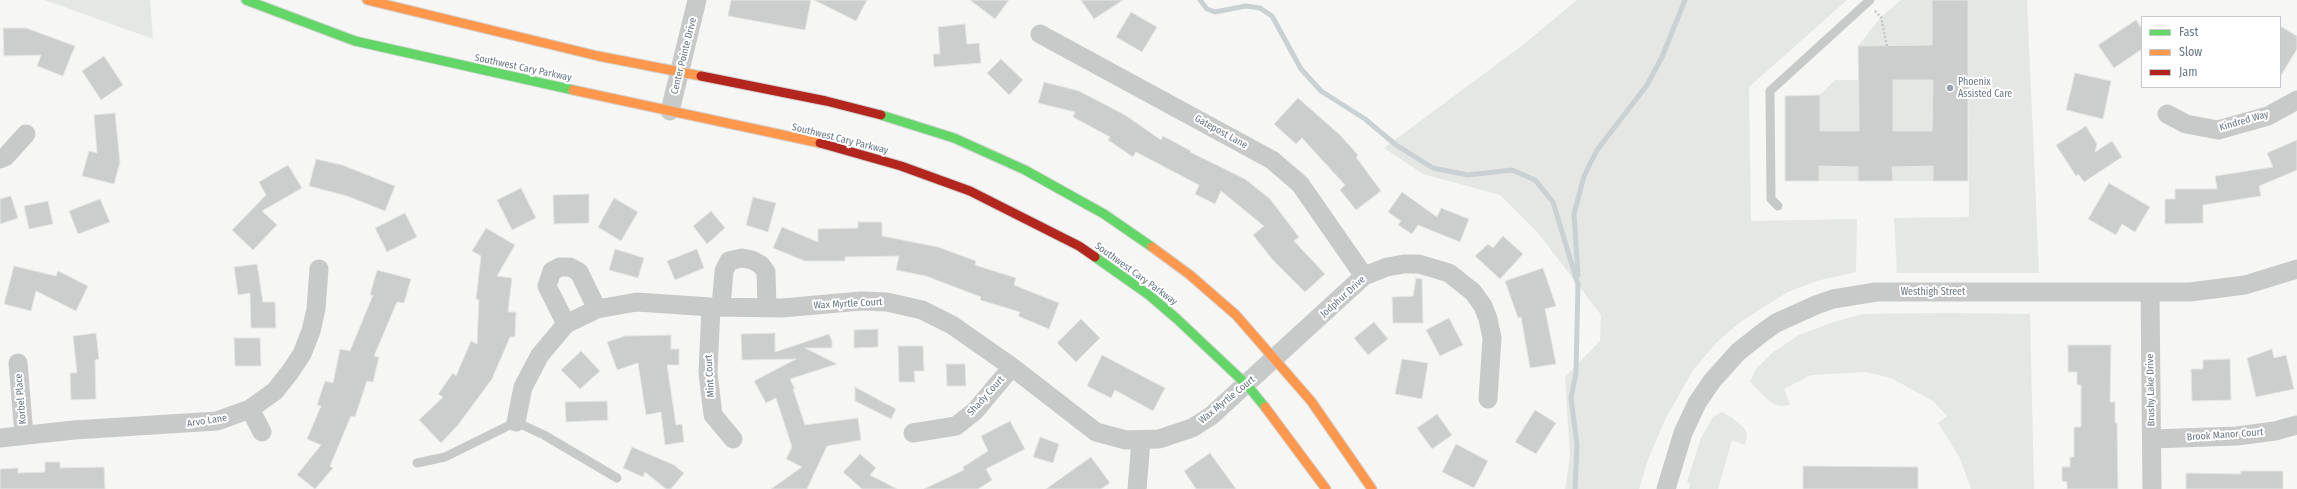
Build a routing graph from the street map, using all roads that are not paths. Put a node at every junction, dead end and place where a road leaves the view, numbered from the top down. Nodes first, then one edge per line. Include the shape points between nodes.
1 (246, 0) edge
2 (367, 0) edge
3 (697, 0) edge
4 (1868, 2) edge
5 (1040, 34) dead end
6 (681, 71) junction
7 (2297, 100) edge
8 (670, 111) junction
9 (2167, 114) dead end
10 (26, 134) dead end
11 (0, 159) edge
12 (1778, 206) dead end
13 (319, 269) dead end
14 (2297, 269) edge
15 (1364, 276) junction
16 (2150, 292) junction
17 (716, 307) junction
18 (597, 308) junction
19 (767, 308) junction
20 (566, 324) junction
21 (1275, 360) junction
22 (18, 363) dead end
23 (1012, 367) junction
24 (1247, 385) junction
25 (1488, 399) dead end
26 (250, 409) junction
27 (516, 422) junction
28 (2297, 424) edge
29 (262, 432) dead end
30 (913, 433) dead end
31 (24, 435) junction
32 (0, 438) edge
33 (733, 439) dead end
34 (2152, 439) junction
35 (1141, 441) junction
36 (417, 463) dead end
37 (617, 478) dead end
38 (1138, 488) edge
39 (1326, 489) edge
40 (1372, 489) edge
41 (1666, 489) edge
42 (2152, 489) edge

1 - 8 main road, Southwest Cary Parkway via 355,41
2 - 6 main road via 598,56
3 - 6 street, Center Pointe Drive
4 - 12 lane via 1770,91 1771,199
5 - 15 street, Gatepost Lane via 1272,160 1300,184
6 - 8 street, Center Pointe Drive
6 - 21 main road via 826,101 915,125 954,138 1025,170 1104,214 1190,275 1236,315
7 - 9 street, Kindred Way via 2268,116 2218,130 2186,124
8 - 24 main road, Southwest Cary Parkway via 824,144 893,164 970,191 1003,206 1079,246 1149,295 1213,351
10 - 11 street via 5,157
13 - 26 street, Arvo Lane via 316,308 302,354 275,391
14 - 16 street, Westhigh Street via 2269,279 2218,290
15 - 21 street, Jodphur Drive
15 - 25 street, Jodphur Drive via 1387,267 1419,264 1449,273 1473,292 1486,313 1492,338
16 - 34 street, Brushy Lake Drive
16 - 41 street, Westhigh Street via 1876,292 1833,299 1816,305 1762,332 1738,352 1712,381 1697,403 1683,433
17 - 18 street, Wax Myrtle Court via 636,302
17 - 19 street, Wax Myrtle Court
17 - 19 street, Mint Court via 724,271 729,261 742,258 761,265 766,272
17 - 33 street, Mint Court via 708,374 713,415
18 - 20 street, Wax Myrtle Court
18 - 20 street via 579,272 570,267 560,267 552,271 547,286
19 - 23 street, Wax Myrtle Court via 861,301 904,304 952,325
20 - 27 street, Wax Myrtle Court via 540,355 531,371 523,387
21 - 24 street, Wax Myrtle Court
21 - 40 main road via 1310,400
22 - 31 street, Korbel Place
23 - 30 street, Shady Court via 975,411 956,426
23 - 35 street, Wax Myrtle Court via 1096,432
24 - 35 street, Wax Myrtle Court via 1211,416 1192,428 1176,435
24 - 39 main road, Southwest Cary Parkway
26 - 29 street
26 - 31 street, Arvo Lane via 217,421
27 - 36 lane via 445,457
27 - 37 lane via 544,435
28 - 34 street, Brook Manor Court via 2275,431 2237,436
31 - 32 street, Arvo Lane
34 - 42 street, Brushy Lake Drive
35 - 38 street

